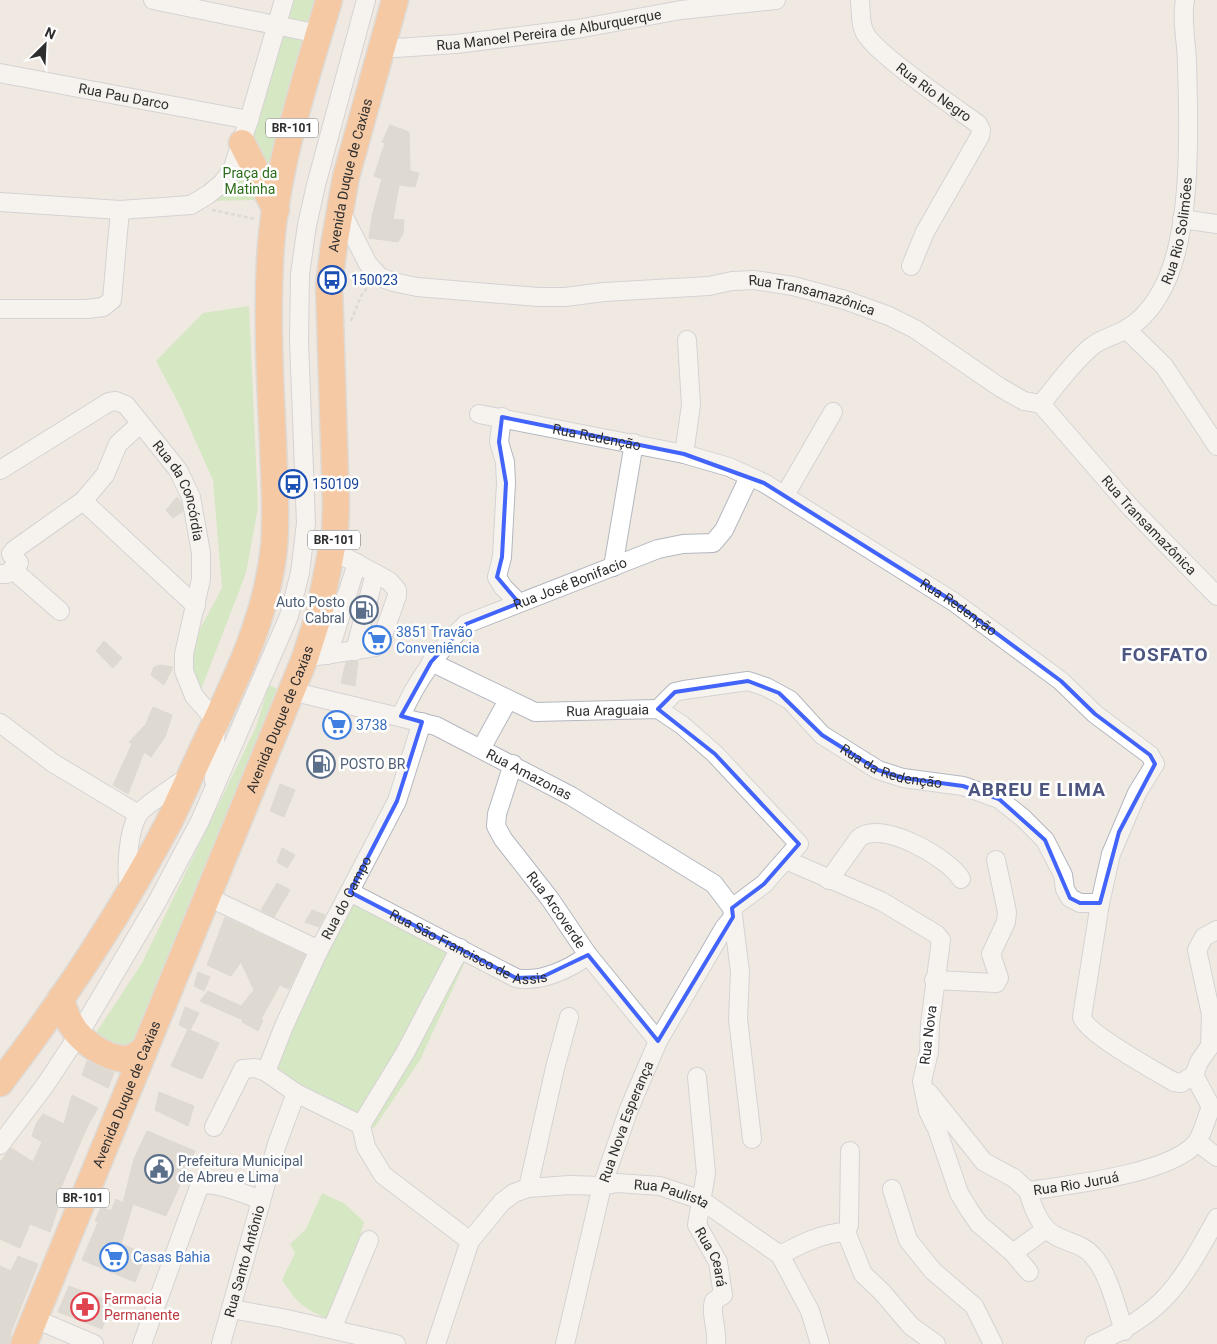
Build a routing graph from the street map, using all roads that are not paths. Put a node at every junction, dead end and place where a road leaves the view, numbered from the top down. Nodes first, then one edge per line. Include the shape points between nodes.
1 (153, 0) edge
2 (284, 0) edge
3 (329, 0) edge
4 (366, 0) edge
5 (395, 0) edge
6 (776, 0) edge
7 (860, 0) edge
8 (1185, 0) edge
9 (681, 5) edge
10 (276, 25) junction
11 (319, 34) junction
12 (380, 49) junction
13 (0, 73) edge
14 (245, 131) junction
15 (0, 202) edge
16 (340, 209) junction
17 (120, 210) junction
18 (275, 217) junction
19 (1182, 219) junction
20 (1217, 224) edge
21 (911, 266) dead end
22 (0, 309) edge
23 (1126, 329) junction
24 (687, 340) dead end
25 (1041, 404) junction
26 (833, 412) dead end
27 (479, 414) dead end
28 (502, 417) junction
29 (140, 424) junction
30 (634, 443) junction
31 (1217, 446) edge
32 (684, 454) junction
33 (0, 470) edge
34 (749, 477) junction
35 (785, 495) junction
36 (83, 501) junction
37 (332, 550) junction
38 (356, 563) junction
39 (613, 567) junction
40 (6, 571) edge
41 (375, 573) junction
42 (1217, 596) edge
43 (520, 603) junction
44 (196, 606) junction
45 (60, 611) dead end
46 (355, 651) junction
47 (316, 656) junction
48 (431, 662) junction
49 (291, 691) junction
50 (508, 700) junction
51 (658, 709) junction
52 (401, 716) junction
53 (216, 721) junction
54 (422, 722) junction
55 (0, 723) edge
56 (481, 748) junction
57 (513, 764) junction
58 (191, 774) junction
59 (214, 790) junction
60 (138, 814) junction
61 (799, 844) joint
62 (786, 860) junction
63 (996, 860) dead end
64 (831, 877) junction
65 (961, 879) dead end
66 (130, 891) junction
67 (350, 892) junction
68 (206, 896) junction
69 (1100, 903) junction
70 (732, 912) junction
71 (1217, 930) edge
72 (460, 948) junction
73 (319, 950) junction
74 (588, 955) junction
75 (934, 980) junction
76 (61, 998) junction
77 (569, 1017) dead end
78 (79, 1034) junction
79 (658, 1041) junction
80 (142, 1051) junction
81 (266, 1072) junction
82 (1194, 1074) junction
83 (698, 1077) dead end
84 (3, 1079) edge
85 (922, 1082) junction
86 (296, 1093) junction
87 (0, 1104) edge
88 (361, 1125) junction
89 (214, 1127) dead end
90 (752, 1139) dead end
91 (1198, 1142) junction
92 (0, 1145) edge
93 (850, 1151) dead end
94 (1217, 1157) edge
95 (602, 1186) junction
96 (528, 1188) junction
97 (892, 1189) dead end
98 (1028, 1191) junction
99 (261, 1200) junction
100 (701, 1200) junction
101 (1217, 1218) edge
102 (1046, 1229) junction
103 (846, 1232) junction
104 (369, 1240) dead end
105 (470, 1240) junction
106 (1013, 1253) junction
107 (780, 1255) junction
108 (1029, 1272) dead end
109 (231, 1309) junction
110 (33, 1318) junction
111 (332, 1329) junction
112 (1124, 1331) junction
113 (24, 1344) edge
114 (94, 1344) edge
115 (142, 1344) edge
116 (221, 1344) edge
117 (396, 1344) edge
118 (436, 1344) edge
119 (565, 1344) edge
120 (716, 1344) edge
121 (820, 1344) edge
122 (936, 1344) edge
123 (993, 1344) edge
124 (1094, 1344) edge

1 - 10 street
2 - 10 street
3 - 11 highway, BR-101
4 - 59 street via 316,185 300,274 299,341 306,523 300,573 290,616
5 - 12 highway, Avenida Duque de Caxias / BR-101
6 - 9 street, Rua Manoel Pereira de Alburquerque
7 - 21 street, Rua Rio Negro via 863,29 868,38 906,71 978,124 981,130 925,232
8 - 19 street, Rua Rio Solimões via 1188,109
9 - 12 street, Rua Manoel Pereira de Alburquerque via 568,30 456,44
10 - 11 street
10 - 14 street
11 - 18 highway, BR-101 via 288,144
12 - 16 highway, Avenida Duque de Caxias / BR-101
13 - 14 street, Rua Pau Darco
14 - 17 street via 232,170 222,183 191,205
14 - 18 highway
15 - 17 street
16 - 25 street, Rua Transamazônica via 368,264 380,277 393,282 431,289 538,298 709,286 732,281 754,280 793,286 890,316 915,329 1001,388 1024,401
16 - 37 highway, Avenida Duque de Caxias / BR-101 via 329,285 336,505
17 - 22 street via 112,300 109,304 87,309
18 - 53 highway, BR-101 via 270,259 268,361 276,508 274,546 254,632
19 - 20 street
19 - 23 street, Rua Rio Solimões via 1172,264 1160,295 1140,319
23 - 25 street, Rua Rio Solimões via 1092,346
23 - 31 street via 1164,366
24 - 32 street via 691,405
25 - 42 street, Rua Transamazônica via 1131,508
26 - 35 street
27 - 28 street, Rua Redenção
28 - 30 street, Rua Redenção
28 - 43 street via 499,442 505,462 506,483 502,557 497,576 503,587
29 - 33 street, Rua da Concórdia via 126,405 109,402
29 - 36 street via 118,444 105,475
29 - 44 street, Rua da Concórdia via 178,470 191,497 201,553
30 - 32 street, Rua Redenção
30 - 39 street
32 - 34 street, Rua Redenção via 729,467
34 - 35 street, Rua Redenção
34 - 39 street, Rua José Bonifacio via 716,540 709,544 658,548
35 - 69 street, Rua Redenção via 954,602 1061,681 1095,714 1153,758 1155,764 1119,832
36 - 40 street via 14,550 11,554 19,563
36 - 44 street
37 - 38 street
37 - 47 highway, Avenida Duque de Caxias / BR-101 via 319,614
38 - 41 street
38 - 47 street
39 - 43 street, Rua José Bonifacio
40 - 45 street
41 - 46 street
41 - 46 street via 395,586 396,596 378,643 370,649
43 - 48 street, Rua José Bonifacio via 466,624
44 - 53 street, Rua da Concórdia via 184,654 184,671 194,696
46 - 47 street
47 - 49 highway, Avenida Duque de Caxias / BR-101
48 - 50 street, Rua Araguaia
48 - 52 street, Rua José Bonifacio
49 - 52 street, Rua Amazonas
49 - 68 highway, Avenida Duque de Caxias / BR-101
50 - 51 street, Rua Araguaia via 535,712
50 - 56 street
51 - 61 street, Rua Araguaia via 682,725 714,754
51 - 69 street, Rua da Redenção via 675,692 717,684 748,681 772,690 790,700 822,735 878,770 902,778 963,786 999,799 1045,840 1063,874 1070,898 1080,903
52 - 54 street, Rua Amazonas
53 - 58 highway, BR-101
53 - 59 street
54 - 56 street, Rua Amazonas
54 - 67 street, Rua do Campo via 397,801
55 - 60 street via 54,763
56 - 57 street, Rua Amazonas
57 - 70 street, Rua Amazonas via 714,884
57 - 74 street, Rua Arcoverde via 496,826
58 - 60 street
58 - 66 highway, BR-101 via 169,822
59 - 78 street via 157,902
60 - 66 street via 126,875
61 - 62 street, Rua Nova Esperança
62 - 64 street, Rua Nova
62 - 70 street, Rua Nova Esperança
63 - 75 street via 1007,912 992,954 999,978 993,983
64 - 65 street via 859,838 864,833 877,831 941,858 956,870
64 - 75 street, Rua Nova via 881,901 938,936 940,952
66 - 76 highway, BR-101
67 - 72 street, Rua São Francisco de Assis
67 - 73 street, Rua do Campo
68 - 73 street
68 - 80 highway, Avenida Duque de Caxias / BR-101
69 - 82 street, Rua Redenção via 1083,1022 1108,1042 1174,1082 1181,1083
70 - 79 street, Rua Nova Esperança
70 - 90 street via 740,972 738,1019
71 - 82 street via 1204,937 1197,950 1211,1014 1211,1030 1208,1050
72 - 74 street, Rua São Francisco de Assis via 523,979 566,968
72 - 88 street via 406,1053
73 - 81 street, Rua do Campo
74 - 79 street, Rua Arcoverde
75 - 85 street, Rua Nova via 929,1052
76 - 78 highway via 71,1025
76 - 84 highway, BR-101
77 - 96 street
78 - 80 highway via 98,1050 125,1059
78 - 92 street
79 - 95 street, Rua Nova Esperança via 629,1109
80 - 110 highway, Avenida Duque de Caxias / BR-101
81 - 86 street
81 - 89 street via 255,1068 243,1069
82 - 91 street via 1211,1108
83 - 100 street, Rua Ceará via 706,1173
84 - 87 highway via 6,1084
85 - 98 street, Rua Rio Juruá via 935,1103 984,1162 1014,1178
85 - 106 street, Rua Nova via 928,1111 959,1192 979,1224
86 - 88 street
86 - 99 street, Rua Santo Antônio
88 - 105 street via 366,1147 383,1175
91 - 94 street
91 - 98 street, Rua Rio Juruá via 1169,1160 1145,1169 1086,1183
93 - 103 street via 849,1225
95 - 96 street, Rua Paulista
95 - 100 street, Rua Paulista via 617,1183 660,1186
95 - 119 street, Rua Nova Esperança
96 - 105 street, Rua Paulista via 502,1202
97 - 123 street via 908,1240 933,1271 974,1306
98 - 102 street
99 - 109 street, Rua Santo Antônio
99 - 115 street via 214,1185 199,1187
100 - 107 street, Rua Paulista
100 - 120 street, Rua Ceará via 697,1225 718,1262 723,1292 713,1302
101 - 112 street via 1177,1286 1158,1307
102 - 106 street
102 - 112 street via 1081,1246 1096,1258
103 - 107 street via 818,1238
103 - 122 street via 863,1274 911,1326
104 - 111 street
105 - 118 street
106 - 108 street, Rua Nova
107 - 121 street, Rua Paulista via 810,1311
109 - 111 street
109 - 116 street, Rua Santo Antônio
110 - 113 highway, Avenida Duque de Caxias / BR-101
110 - 114 street
111 - 117 street
112 - 124 street

